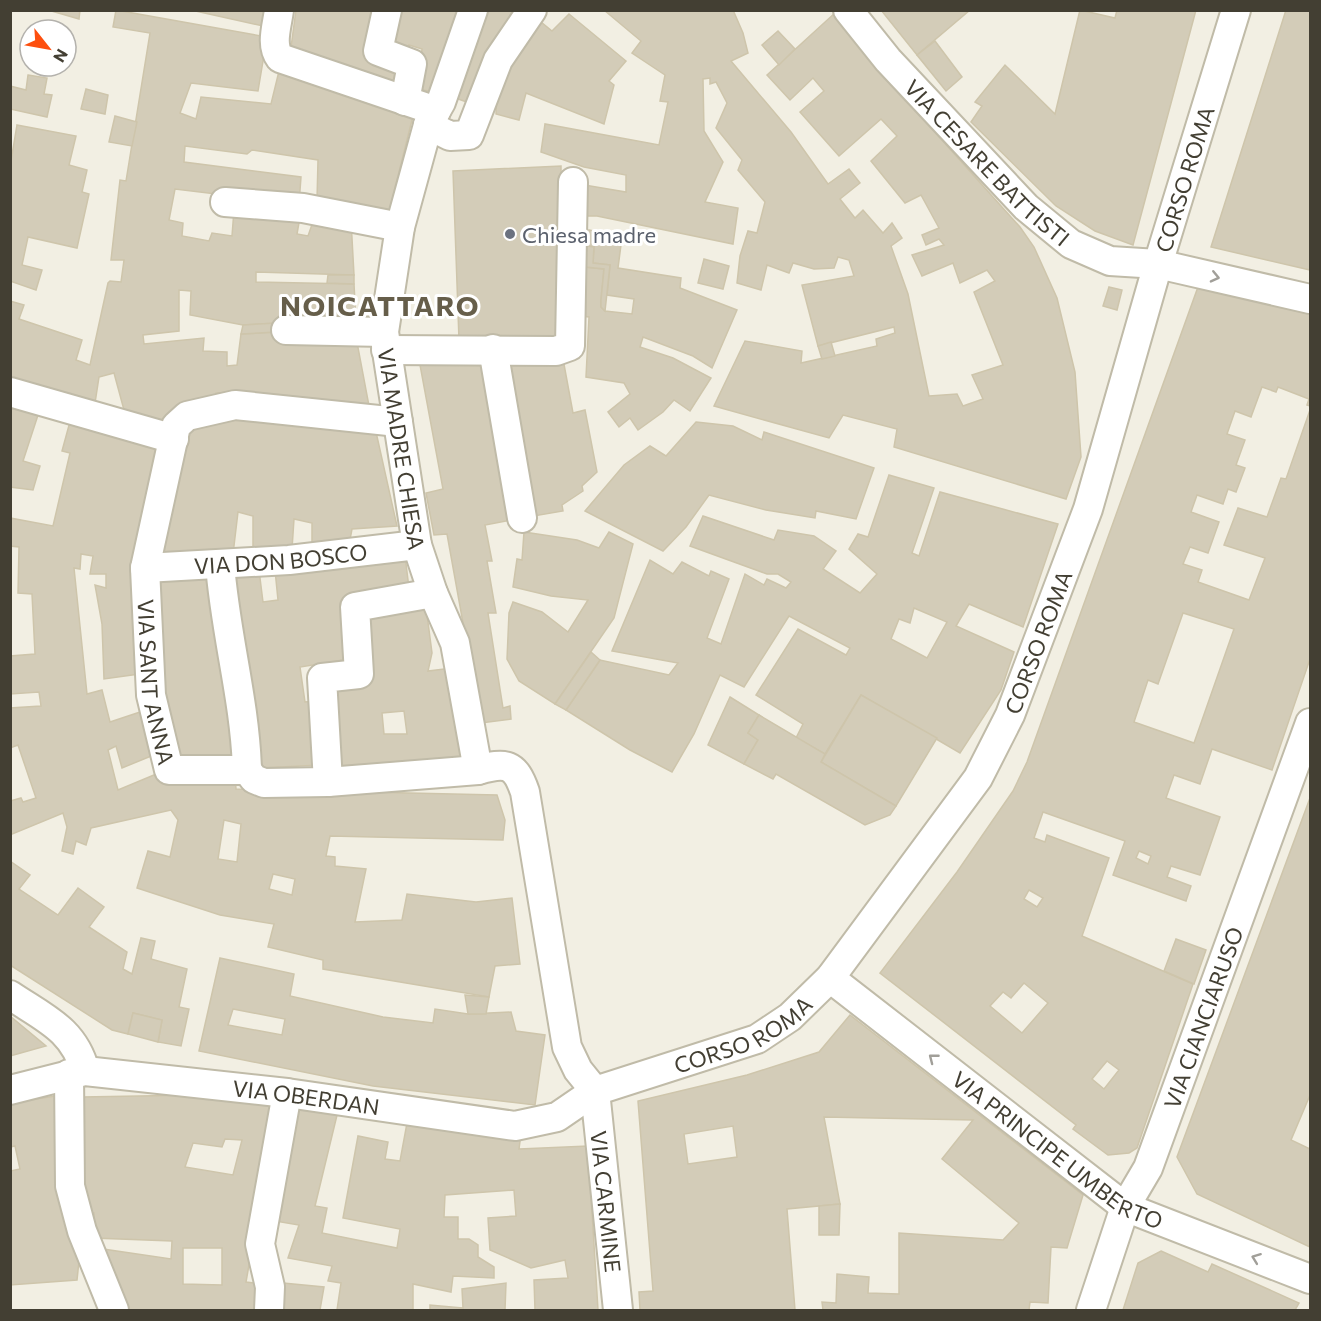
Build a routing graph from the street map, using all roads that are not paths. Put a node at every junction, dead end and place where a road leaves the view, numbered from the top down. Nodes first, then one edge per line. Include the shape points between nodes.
1 (279, 10) edge
2 (387, 10) edge
3 (473, 10) edge
4 (532, 10) edge
5 (848, 10) edge
6 (1236, 10) edge
7 (405, 101) junction
8 (432, 118) junction
9 (573, 182) dead end
10 (225, 202) dead end
11 (400, 227) junction
12 (1158, 264) junction
13 (1311, 300) edge
14 (286, 330) dead end
15 (385, 341) junction
16 (493, 349) junction
17 (10, 392) edge
18 (398, 422) junction
19 (175, 432) junction
20 (522, 518) dead end
21 (417, 545) junction
22 (220, 564) junction
23 (145, 568) junction
24 (433, 593) junction
25 (1311, 723) edge
26 (247, 770) junction
27 (478, 770) junction
28 (328, 782) junction
29 (830, 978) junction
30 (10, 995) edge
31 (77, 1072) junction
32 (10, 1090) edge
33 (595, 1091) junction
34 (286, 1093) junction
35 (1125, 1206) junction
36 (1311, 1279) edge
37 (114, 1311) edge
38 (268, 1311) edge
39 (618, 1311) edge
40 (1091, 1311) edge

1 - 7 street via 276,53 287,61
2 - 7 street via 378,51 412,64
3 - 8 street, VIA MADRE CHIESA
4 - 8 street via 498,60 469,135 450,136
5 - 12 street, VIA CESARE BATTISTI via 888,60 1026,207 1062,237 1110,261
6 - 12 street, CORSO ROMA
7 - 8 street
8 - 11 street, VIA MADRE CHIESA
9 - 16 street via 570,346 556,351
10 - 11 street via 303,208
11 - 15 street, VIA MADRE CHIESA
12 -> 13 street, VIA CESARE BATTISTI
12 - 29 street, CORSO ROMA via 1088,509 1010,715 978,778
14 - 15 street
15 - 16 street
15 - 18 street, VIA MADRE CHIESA
16 - 20 street
17 - 19 street
18 - 19 street via 235,405 187,416
18 - 21 street, VIA MADRE CHIESA
19 - 23 street, VIA SANT ANNA
21 - 22 street, VIA DON BOSCO
21 - 24 street, VIA MADRE CHIESA
22 - 23 street, VIA DON BOSCO
22 - 26 street via 224,614 246,726
23 - 26 street, VIA SANT ANNA via 152,695 169,770
24 - 27 street, VIA MADRE CHIESA via 455,643
24 - 28 street via 355,607 359,674 322,678
25 - 35 street, VIA CIANCIARUSO via 1148,1167
26 - 28 street, VIA SANT ANNA via 264,783
27 - 28 street, VIA SANT ANNA
27 - 33 street, VIA SANT ANNA via 508,766 518,774 525,792 567,1047 578,1071
29 - 33 street, CORSO ROMA via 790,1017 756,1039
35 -> 29 street, VIA PRINCIPE UMBERTO
30 - 31 street via 69,1036 80,1050
31 - 32 street, VIA OBERDAN
31 - 34 street, VIA OBERDAN
31 - 37 street via 70,1186 82,1231
33 - 34 street, VIA OBERDAN via 557,1117 515,1126
33 - 39 street, VIA CARMINE
34 - 38 street via 260,1244 270,1287
36 -> 35 street, VIA PRINCIPE UMBERTO
35 - 40 street, VIA CIANCIARUSO

